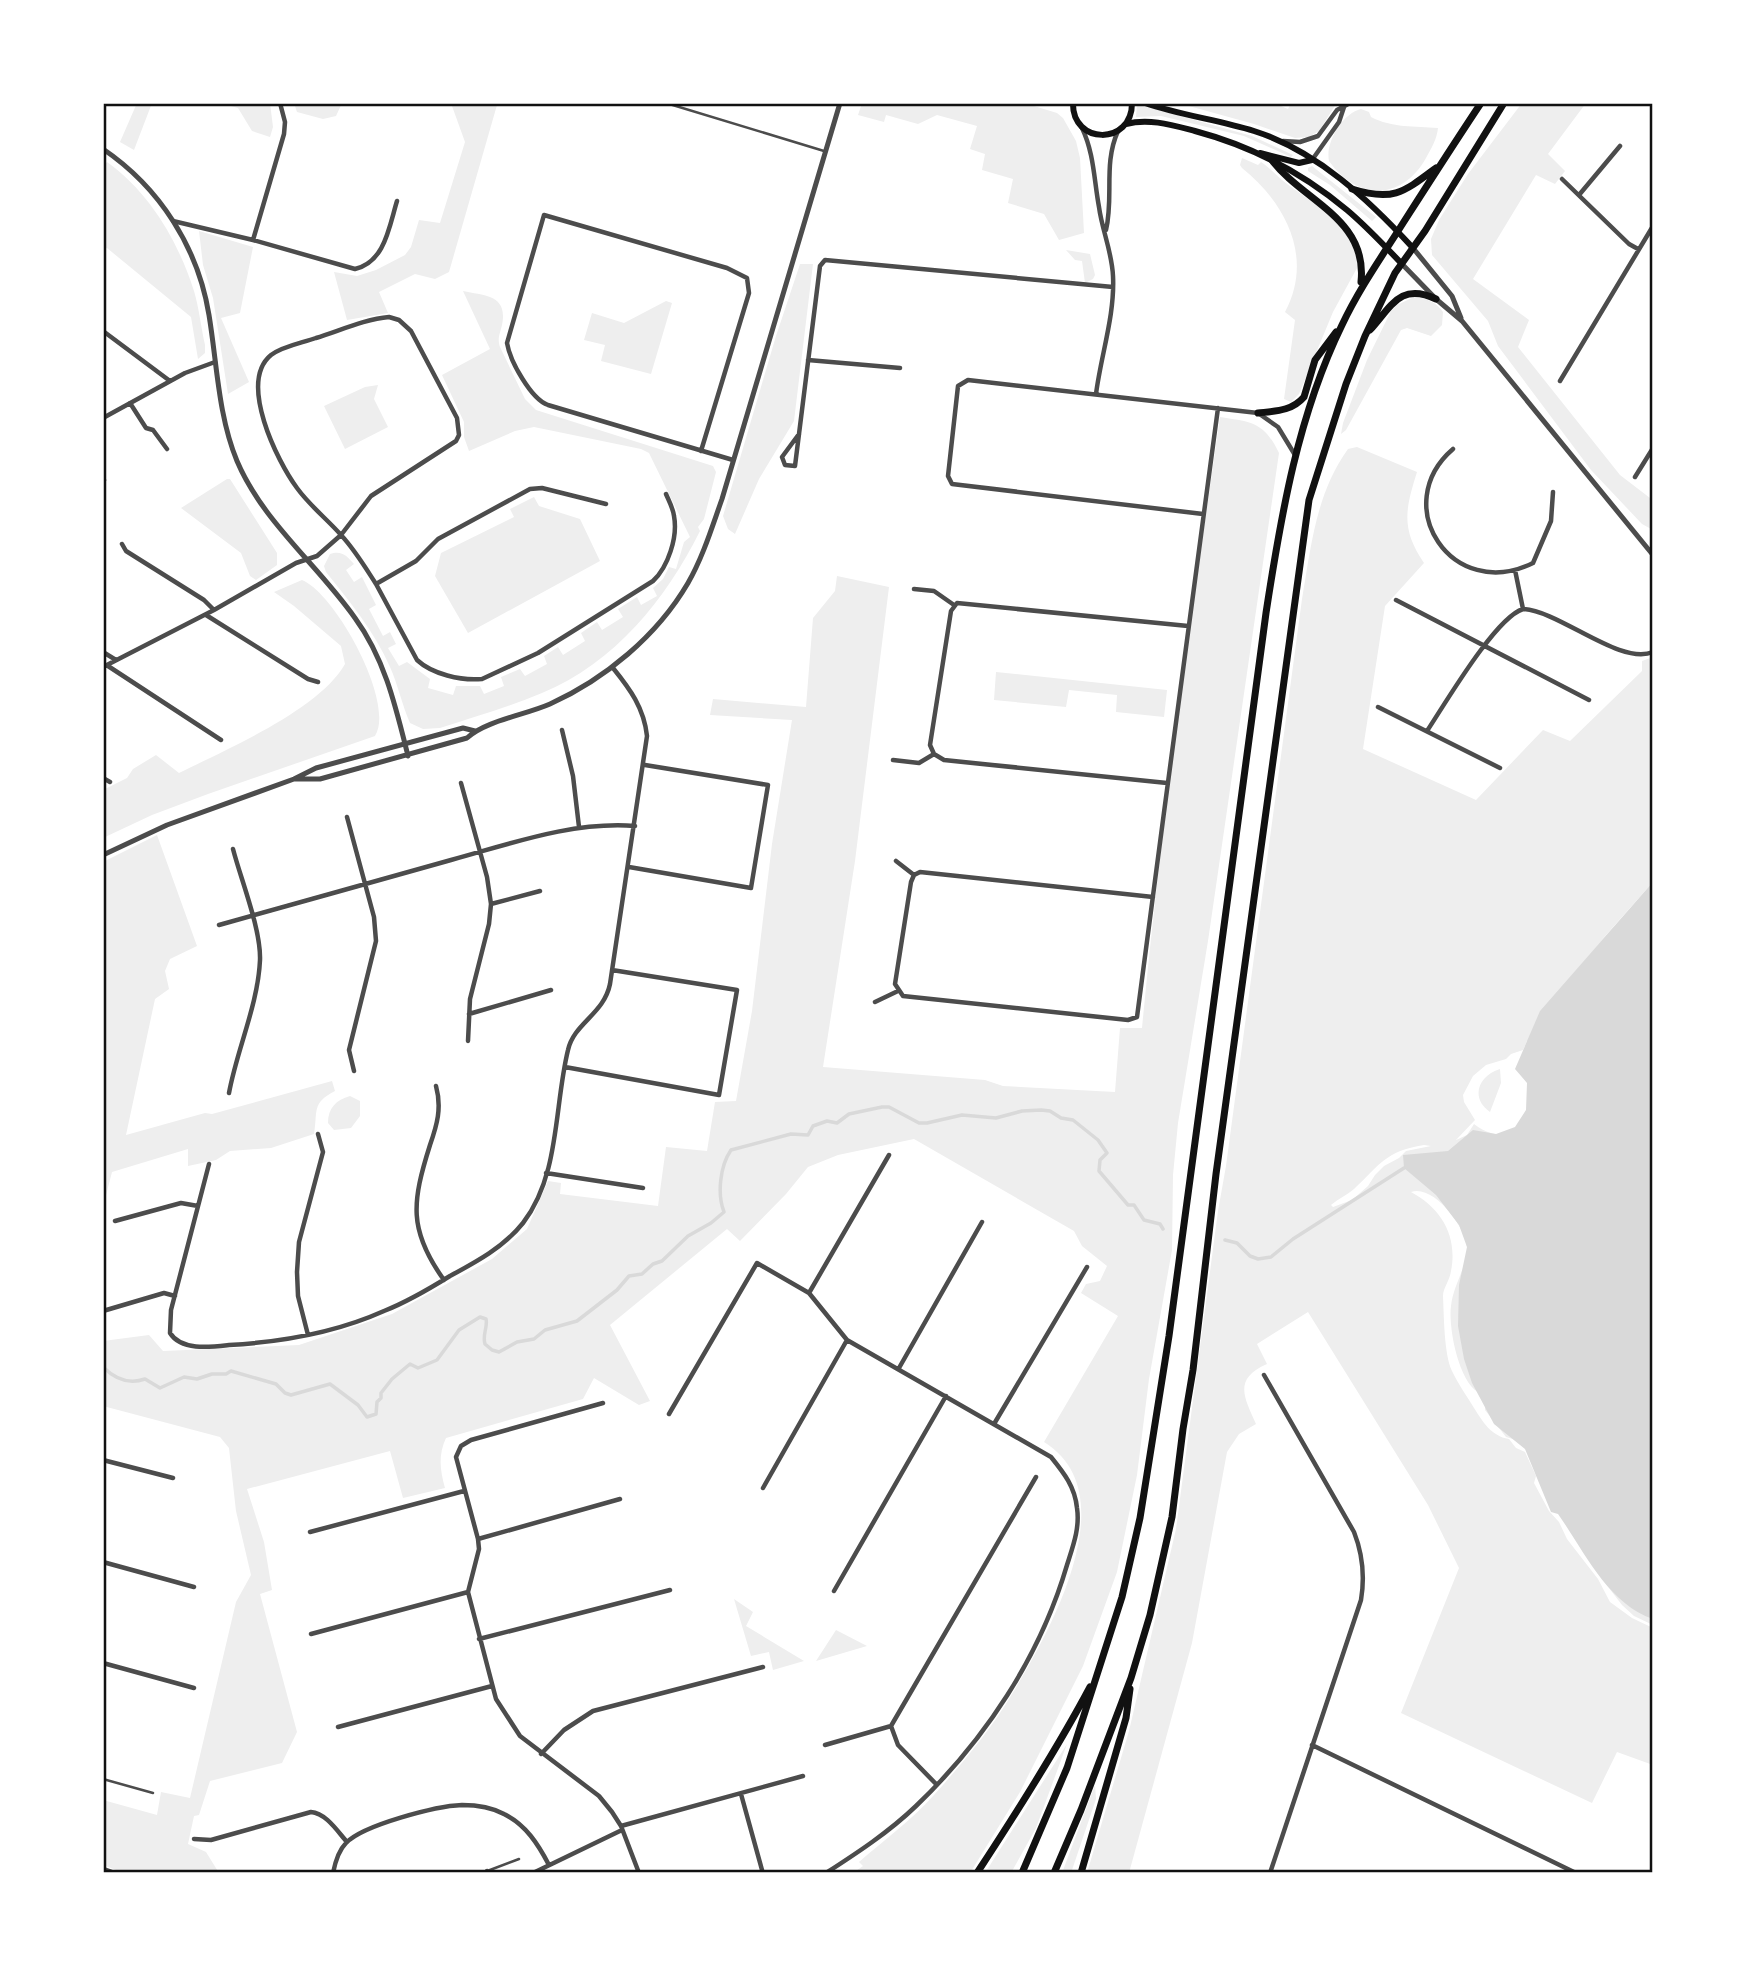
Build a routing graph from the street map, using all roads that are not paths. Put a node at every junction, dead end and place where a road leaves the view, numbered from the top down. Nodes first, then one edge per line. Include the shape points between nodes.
1 (280, 103) edge
2 (666, 103) edge
3 (840, 103) edge
4 (1132, 103) edge
5 (1145, 103) edge
6 (1350, 103) edge
7 (1481, 103) edge
8 (1504, 103) edge
9 (1071, 105) edge
10 (1344, 107) junction
11 (1126, 124) junction
12 (1082, 128) junction
13 (1118, 131) junction
14 (1276, 139) junction
15 (1620, 146) dead end
16 (103, 149) edge
17 (825, 151) junction
18 (1256, 152) junction
19 (1271, 159) junction
20 (1312, 160) junction
21 (1440, 165) junction
22 (1562, 179) dead end
23 (1352, 189) junction
24 (1579, 195) junction
25 (397, 201) dead end
26 (173, 221) junction
27 (1653, 226) edge
28 (1105, 231) junction
29 (1398, 231) junction
30 (253, 240) junction
31 (1386, 247) junction
32 (1413, 248) junction
33 (1638, 249) junction
34 (1401, 263) junction
35 (1113, 287) junction
36 (1361, 287) junction
37 (1436, 299) junction
38 (1462, 321) junction
39 (1341, 327) junction
40 (103, 331) edge
41 (1365, 336) junction
42 (808, 360) junction
43 (215, 362) junction
44 (900, 368) dead end
45 (1560, 381) dead end
46 (170, 382) junction
47 (1096, 394) junction
48 (130, 403) junction
49 (1218, 408) junction
50 (1258, 413) junction
51 (103, 418) edge
52 (799, 434) junction
53 (1653, 448) edge
54 (167, 449) dead end
55 (1453, 449) dead end
56 (701, 451) junction
57 (1295, 456) junction
58 (733, 460) junction
59 (1635, 477) dead end
60 (1553, 492) dead end
61 (666, 494) dead end
62 (606, 504) dead end
63 (1203, 514) junction
64 (341, 535) junction
65 (1640, 538) junction
66 (122, 544) dead end
67 (1653, 545) edge
68 (1653, 555) edge
69 (307, 561) junction
70 (1515, 570) junction
71 (376, 583) junction
72 (914, 589) dead end
73 (1396, 600) dead end
74 (954, 605) junction
75 (214, 610) junction
76 (1523, 610) junction
77 (206, 614) junction
78 (1188, 626) junction
79 (1486, 646) junction
80 (103, 652) edge
81 (1653, 652) edge
82 (117, 660) junction
83 (105, 666) edge
84 (613, 668) junction
85 (318, 682) dead end
86 (1589, 700) dead end
87 (1378, 707) dead end
88 (475, 730) junction
89 (562, 730) dead end
90 (1427, 732) junction
91 (221, 740) dead end
92 (405, 744) junction
93 (934, 754) junction
94 (408, 756) junction
95 (893, 760) dead end
96 (645, 765) junction
97 (1500, 768) dead end
98 (103, 778) edge
99 (294, 779) junction
100 (110, 782) dead end
101 (461, 783) dead end
102 (1167, 783) junction
103 (347, 817) dead end
104 (635, 826) junction
105 (579, 827) junction
106 (233, 849) dead end
107 (480, 852) junction
108 (103, 855) edge
109 (896, 861) dead end
110 (628, 867) junction
111 (914, 875) junction
112 (366, 884) junction
113 (540, 891) dead end
114 (1153, 897) junction
115 (491, 904) junction
116 (251, 916) junction
117 (219, 925) dead end
118 (612, 970) junction
119 (551, 990) dead end
120 (898, 991) junction
121 (875, 1002) dead end
122 (469, 1014) junction
123 (468, 1041) dead end
124 (565, 1068) junction
125 (354, 1071) dead end
126 (436, 1086) dead end
127 (229, 1093) dead end
128 (318, 1134) dead end
129 (889, 1155) dead end
130 (209, 1164) dead end
131 (546, 1173) junction
132 (643, 1188) dead end
133 (198, 1206) junction
134 (115, 1221) dead end
135 (982, 1222) dead end
136 (1087, 1267) dead end
137 (444, 1280) junction
138 (809, 1293) junction
139 (175, 1296) junction
140 (103, 1311) edge
141 (308, 1335) junction
142 (847, 1340) junction
143 (899, 1368) junction
144 (1264, 1375) dead end
145 (946, 1396) junction
146 (603, 1404) dead end
147 (668, 1414) dead end
148 (994, 1424) junction
149 (103, 1460) edge
150 (1036, 1477) dead end
151 (173, 1478) dead end
152 (763, 1488) dead end
153 (464, 1492) junction
154 (620, 1499) dead end
155 (310, 1532) dead end
156 (478, 1539) junction
157 (103, 1562) edge
158 (194, 1587) dead end
159 (670, 1590) dead end
160 (834, 1591) dead end
161 (468, 1592) junction
162 (311, 1634) dead end
163 (480, 1639) junction
164 (103, 1663) edge
165 (763, 1667) dead end
166 (1100, 1667) junction
167 (1131, 1678) junction
168 (492, 1686) junction
169 (194, 1688) dead end
170 (891, 1726) junction
171 (338, 1727) dead end
172 (825, 1745) dead end
173 (1312, 1745) junction
174 (541, 1754) junction
175 (803, 1776) dead end
176 (103, 1779) edge
177 (937, 1785) junction
178 (153, 1793) dead end
179 (741, 1794) junction
180 (622, 1828) junction
181 (194, 1839) dead end
182 (347, 1842) junction
183 (519, 1860) dead end
184 (549, 1865) junction
185 (103, 1869) edge
186 (762, 1870) dead end
187 (486, 1872) edge
188 (114, 1873) edge
189 (333, 1873) edge
190 (533, 1873) edge
191 (639, 1873) edge
192 (826, 1873) edge
193 (977, 1873) edge
194 (1022, 1873) edge
195 (1054, 1873) edge
196 (1081, 1873) edge
197 (1270, 1873) edge
198 (1576, 1873) edge

1 - 30 street via 284,134
2 - 17 lane
3 - 17 street
4 - 11 main road
5 - 14 main road
6 - 10 street
7 - 21 main road
8 - 32 main road
9 - 12 main road
10 - 14 street via 1312,139
10 - 20 street
11 - 13 main road
11 - 18 main road via 1143,120 1182,127
12 - 13 main road via 1099,135
12 - 28 street
13 - 28 street via 1110,156
14 - 20 main road
15 - 24 street
16 - 26 street via 141,180
17 - 58 street
18 - 19 main road
18 - 20 main road via 1299,163
19 - 31 main road via 1317,186
19 - 36 main road via 1340,220 1360,256
20 - 23 main road
21 - 23 main road via 1402,193 1379,196
21 - 29 main road
22 - 24 street
23 - 29 main road
24 - 33 street
25 - 30 street via 378,257 363,267 349,269
26 - 30 street
26 - 43 street via 201,278
27 - 33 street
28 - 35 street
29 - 31 main road
29 - 32 main road
31 - 34 main road
31 - 36 main road
32 - 34 main road
32 - 38 street via 1452,296
33 - 45 street
34 - 37 street
34 - 41 main road
35 - 42 street via 825,260 820,265
35 - 47 street
36 - 39 main road
37 - 38 street
37 - 41 main road via 1417,293 1399,297
38 - 65 street
39 - 50 main road via 1315,360 1304,397 1286,409
39 - 57 main road
40 - 46 street
41 - 167 main road via 1309,500 1172,1517
42 - 44 street
42 - 52 street
43 - 46 street
43 - 69 street via 237,460 258,499
46 - 48 street
47 - 49 street
47 - 63 street via 962,381 956,392 948,480 956,485
48 - 51 street
48 - 54 street
49 - 50 street
49 - 63 street
50 - 57 street via 1278,427
52 - 52 street via 795,466 785,465 782,457
53 - 59 street
55 - 70 street via 1433,472 1427,491 1429,521 1440,546 1452,559 1472,569 1492,573
56 - 56 street via 749,293 747,278 727,268 544,215 508,343 534,397
56 - 58 street
57 - 166 main road via 1268,601 1150,1465 1132,1558
58 - 84 street via 689,581 668,612
60 - 70 street via 1551,521 1537,555 1533,563
61 - 71 street via 675,528 660,574 538,653 482,679 453,677 421,664
62 - 71 street via 530,489 438,539 416,561
63 - 78 street
64 - 64 street via 371,496 459,435 457,418 411,331 394,318 282,349 265,362 259,375 262,413 281,461 298,489
64 - 69 street
64 - 71 street
65 - 67 street
65 - 68 street
66 - 75 street
69 - 75 street
69 - 92 street via 367,635 384,673
70 - 76 street
72 - 74 street via 934,591
73 - 79 street
74 - 78 street via 963,602
74 - 93 street via 930,745
75 - 77 street
76 - 79 street via 1505,620
76 - 81 street via 1543,613 1628,653
77 - 82 street
77 - 85 street
78 - 102 street
79 - 86 street
79 - 90 street
80 - 82 street
82 - 83 street
83 - 91 street
84 - 88 street via 563,698
84 - 96 street via 640,708 648,736
87 - 90 street
88 - 92 street via 463,728
88 - 94 street via 467,738
89 - 105 street
90 - 97 street
92 - 94 street
92 - 99 street via 316,768
93 - 95 street via 919,763
93 - 102 street via 944,760
94 - 99 street via 320,779
96 - 104 street
96 - 110 street via 768,786 751,887
98 - 100 street
99 - 108 street via 196,813
101 - 107 street
102 - 114 street
103 - 112 street
104 - 105 street
104 - 110 street
105 - 107 street
106 - 116 street
107 - 112 street
107 - 115 street
109 - 111 street
110 - 118 street
111 - 114 street via 924,872
111 - 120 street via 895,984
112 - 116 street
112 - 125 street via 376,941 349,1050
113 - 115 street
114 - 120 street via 1137,1017 1128,1020 902,996
115 - 122 street
116 - 117 street
116 - 127 street via 260,960
118 - 124 street via 606,998 574,1036
118 - 124 street via 737,990 719,1095
119 - 122 street
120 - 121 street
122 - 123 street
124 - 131 street
126 - 137 street via 439,1115 416,1213 428,1260
128 - 141 street via 323,1152 299,1242 297,1272
129 - 138 street
130 - 133 street
131 - 132 street
131 - 137 street via 537,1202 516,1231
133 - 134 street via 181,1203
133 - 139 street
135 - 143 street
136 - 148 street
137 - 141 street via 384,1312
138 - 142 street
138 - 147 street via 757,1264
139 - 140 street via 163,1293
139 - 141 street via 170,1333 183,1344 240,1345
142 - 143 street
142 - 152 street
143 - 145 street
144 - 173 street via 1350,1524 1363,1565 1361,1600
145 - 148 street
145 - 160 street
146 - 153 street via 467,1441 456,1457
148 - 177 street via 1051,1457 1068,1478 1076,1500 1075,1540 1032,1654 983,1732
149 - 151 street
150 - 170 street
153 - 155 street
153 - 156 street
154 - 156 street
156 - 161 street
157 - 158 street
159 - 163 street
161 - 162 street
161 - 163 street
163 - 168 street
164 - 169 street
165 - 174 street via 593,1711 564,1730
166 - 193 main road via 1025,1801
166 - 194 main road via 1067,1768
167 - 195 main road
167 - 196 main road via 1126,1718
168 - 171 street
168 - 174 street via 512,1726
170 - 172 street
170 - 177 street via 898,1745
173 - 197 street
173 - 198 street
174 - 180 street via 598,1797
175 - 179 street
176 - 178 lane
177 - 192 street via 887,1830
179 - 180 street
179 - 186 street
180 - 184 street
180 - 191 street
181 - 182 street via 211,1840 311,1812 323,1817
182 - 184 street via 377,1825 473,1805 516,1821 531,1835
182 - 189 street
183 - 187 lane
184 - 190 street
185 - 188 street

